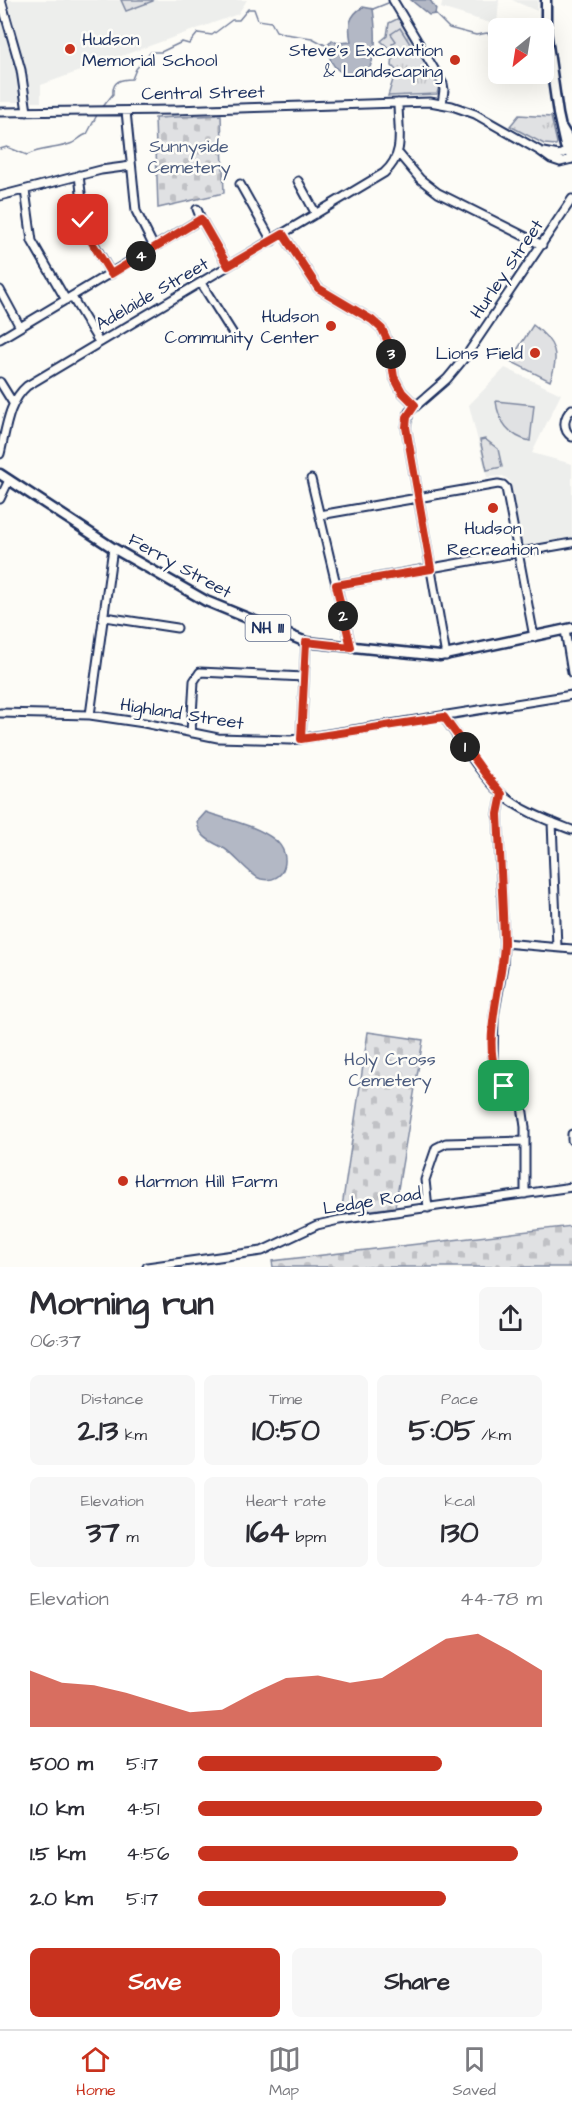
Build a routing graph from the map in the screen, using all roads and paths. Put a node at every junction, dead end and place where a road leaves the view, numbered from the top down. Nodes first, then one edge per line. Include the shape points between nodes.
1 (1, 0) edge
2 (393, 0) edge
3 (546, 0) edge
4 (399, 103) junction
5 (442, 104) junction
6 (126, 111) junction
7 (0, 112) edge
8 (27, 112) junction
9 (571, 153) edge
10 (399, 154) junction
11 (131, 166) junction
12 (79, 175) junction
13 (298, 181) dead end
14 (240, 184) dead end
15 (25, 190) junction
16 (0, 196) edge
17 (572, 199) edge
18 (197, 209) dead end
19 (315, 214) junction
20 (201, 219) junction
21 (283, 234) junction
22 (272, 241) junction
23 (542, 244) junction
24 (154, 247) junction
25 (228, 266) junction
26 (111, 274) junction
27 (201, 283) junction
28 (0, 290) edge
29 (69, 298) junction
30 (20, 327) junction
31 (235, 337) dead end
32 (0, 339) edge
33 (99, 342) junction
34 (0, 382) edge
35 (13, 403) junction
36 (415, 405) junction
37 (572, 409) edge
38 (572, 437) edge
39 (0, 454) edge
40 (0, 474) edge
41 (311, 479) dead end
42 (9, 480) junction
43 (418, 497) junction
44 (0, 499) edge
45 (320, 515) junction
46 (572, 543) edge
47 (114, 548) junction
48 (519, 552) junction
49 (431, 569) junction
50 (336, 585) junction
51 (105, 617) junction
52 (177, 628) dead end
53 (568, 629) edge
54 (534, 637) junction
55 (306, 642) junction
56 (351, 647) junction
57 (446, 656) junction
58 (572, 673) edge
59 (303, 677) junction
60 (572, 695) edge
61 (0, 713) edge
62 (90, 715) junction
63 (444, 717) junction
64 (191, 733) junction
65 (301, 739) junction
66 (502, 794) junction
67 (552, 822) junction
68 (572, 830) edge
69 (504, 944) junction
70 (557, 947) junction
71 (572, 949) edge
72 (572, 1134) edge
73 (572, 1140) edge
74 (525, 1141) junction
75 (572, 1187) edge
76 (525, 1194) junction
77 (428, 1208) junction
78 (147, 1267) edge

1 - 8 street via 23,77
2 - 5 street via 443,84
3 - 9 main road via 546,31 560,125 563,142
4 - 5 street, Central Street
4 - 6 street, Central Street
4 - 10 street
5 - 9 street, Central Street via 475,114 540,151
6 - 8 street, Central Street
6 - 11 street
7 - 8 street, Central Street
10 - 19 street, Adelaide Street via 384,173
10 - 23 street via 438,193
11 - 12 street
11 - 24 street via 136,211
12 - 15 street
12 - 26 street via 85,228
13 - 19 street
14 - 22 street
15 - 16 street
15 - 29 street via 32,241
17 - 23 street, Hurley Street
18 - 20 street
19 - 21 street, Adelaide Street
20 - 24 street
20 - 25 street
21 - 22 street, Adelaide Street
21 - 36 street via 318,288 382,329 389,344 394,377
22 - 25 street, Adelaide Street
23 - 36 street, Hurley Street via 466,356 436,391
24 - 26 street
25 - 27 street, Adelaide Street
26 - 29 street
27 - 31 street
27 - 33 street, Adelaide Street
28 - 30 street
29 - 30 street
29 - 33 street
30 - 32 street
33 - 35 street, Adelaide Street via 36,379
34 - 35 street
35 - 39 street, Adelaide Street
36 - 43 street via 406,427
37 - 38 street via 565,421 566,432
40 - 42 main road, Ferry Street / NH 111
41 - 45 street
42 - 44 street
42 - 47 main road, Ferry Street / NH 111
43 - 45 street
43 - 48 street via 503,485
43 - 49 street
45 - 50 street
46 - 48 street
47 - 51 street
47 - 55 main road, Ferry Street / NH 111 via 213,605
48 - 49 street
48 - 54 street
49 - 50 street
49 - 57 street
50 - 56 street
51 - 52 street
51 - 62 street
53 - 54 main road, Ferry Street / NH 111
53 - 58 street
54 - 57 main road, Ferry Street / NH 111
55 - 56 main road, Ferry Street / NH 111
55 - 59 street
56 - 57 main road, Ferry Street / NH 111
59 - 64 street via 200,672 194,681
59 - 65 street
60 - 63 street, Highland Street
61 - 62 street, Highland Street
62 - 64 street, Highland Street
63 - 65 street, Highland Street
63 - 66 street
64 - 65 street, Highland Street via 235,740
66 - 67 street
66 - 69 street via 498,814
67 - 68 street
67 - 70 street
69 - 70 street
69 - 74 street via 494,1016 493,1060 500,1081 522,1106
70 - 71 street
72 - 73 street
74 - 76 street
74 - 77 street via 446,1143 436,1148 425,1180
75 - 76 street, Ledge Road
76 - 77 street, Ledge Road
77 - 78 street, Ledge Road via 328,1222 251,1254

